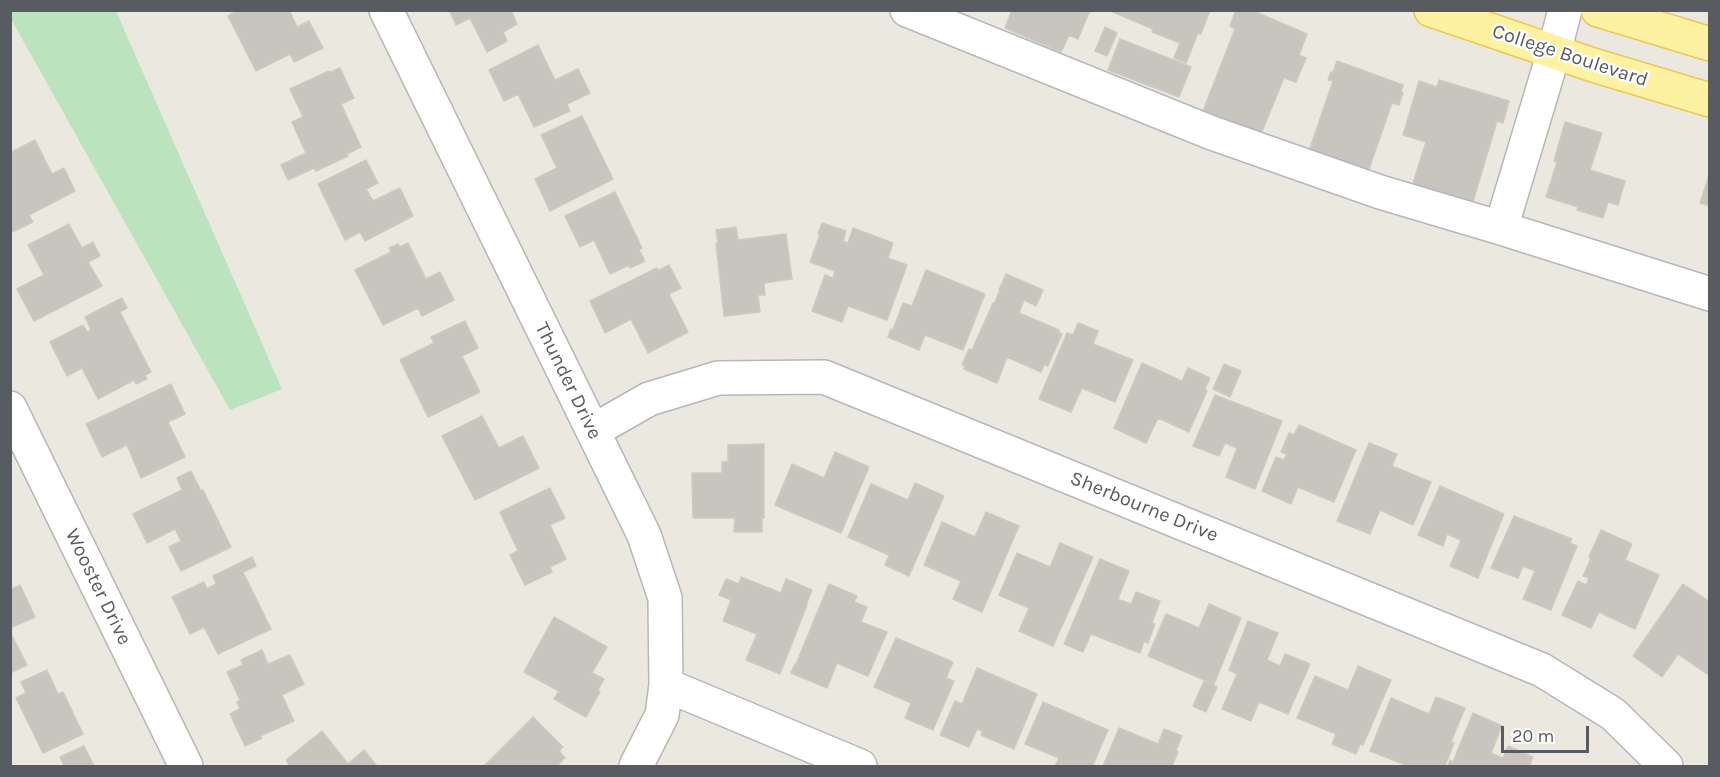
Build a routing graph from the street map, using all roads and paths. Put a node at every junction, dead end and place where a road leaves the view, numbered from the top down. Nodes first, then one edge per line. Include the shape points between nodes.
1 (386, 10) edge
2 (906, 10) edge
3 (1431, 10) edge
4 (1565, 10) edge
5 (1598, 10) edge
6 (1465, 16) edge
7 (1710, 44) edge
8 (1554, 52) junction
9 (1710, 100) edge
10 (1501, 228) junction
11 (1710, 294) edge
12 (10, 408) edge
13 (593, 431) junction
14 (666, 685) junction
15 (186, 766) edge
16 (636, 766) edge
17 (860, 766) edge
18 (1666, 766) edge

1 - 13 street, Thunder Drive
2 - 10 street via 1212,133 1380,192
3 - 6 main road, College Boulevard
4 - 8 street
5 - 7 main road
6 - 8 main road, College Boulevard
8 - 9 main road, College Boulevard
8 - 10 street
10 - 11 street
12 - 15 street, Wooster Drive
13 - 14 street, Thunder Drive via 644,535 665,598
13 - 18 street, Sherbourne Drive via 649,399 718,378 824,377 1542,670 1613,714
14 - 16 street, Thunder Drive via 662,715
14 - 17 street

